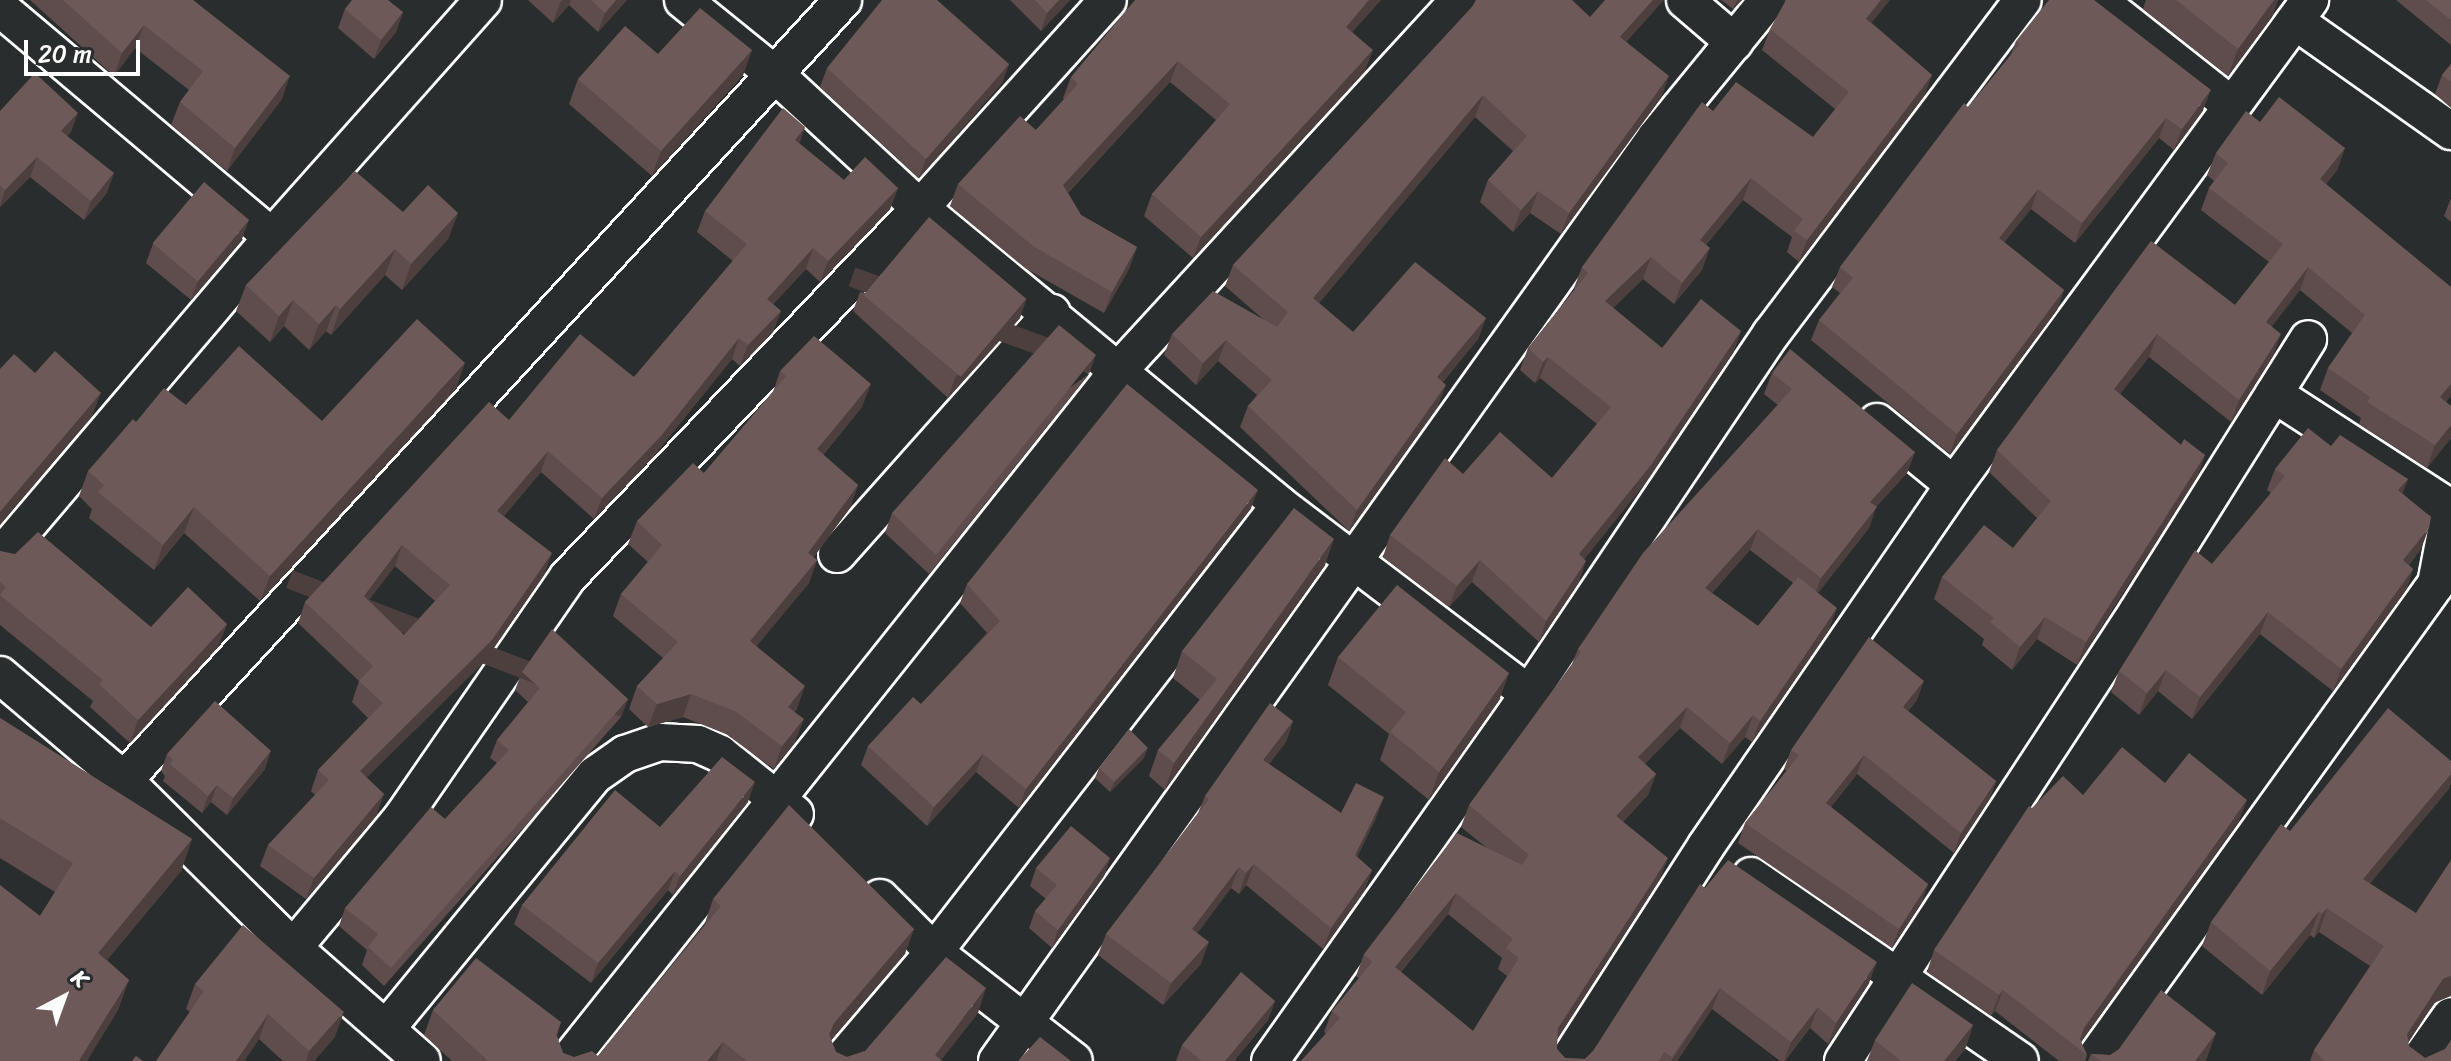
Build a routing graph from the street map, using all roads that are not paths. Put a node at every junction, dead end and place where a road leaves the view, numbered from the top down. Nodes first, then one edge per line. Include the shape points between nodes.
1 (483, 0) edge
2 (683, 0) edge
3 (843, 0) edge
4 (1108, 0) edge
5 (1459, 0) edge
6 (1685, 0) edge
7 (1768, 0) edge
8 (2023, 0) edge
9 (2104, 2) edge
10 (2302, 10) edge
11 (12, 18) edge
12 (1734, 42) junction
13 (777, 76) junction
14 (2232, 106) junction
15 (2451, 131) edge
16 (920, 208) junction
17 (272, 237) junction
18 (1052, 313) junction
19 (2308, 339) dead end
20 (1119, 370) junction
21 (2274, 394) junction
22 (1856, 405) edge
23 (1954, 485) junction
24 (1280, 505) junction
25 (2451, 506) edge
26 (837, 554) dead end
27 (0, 557) edge
28 (1354, 560) junction
29 (2, 681) edge
30 (1529, 694) junction
31 (124, 780) junction
32 (778, 798) junction
33 (823, 842) edge
34 (1706, 846) junction
35 (856, 875) edge
36 (293, 948) junction
37 (934, 952) junction
38 (1900, 977) junction
39 (2451, 1016) edge
40 (1025, 1024) junction
41 (386, 1029) junction
42 (422, 1061) edge
43 (568, 1061) edge
44 (841, 1061) edge
45 (997, 1061) edge
46 (1074, 1061) edge
47 (1270, 1061) edge
48 (1568, 1061) edge
49 (1843, 1061) edge
50 (2020, 1061) edge
51 (2093, 1061) edge
52 (2419, 1061) edge

1 - 17 street
2 - 13 street
3 - 13 street
4 - 16 street
5 - 20 street
6 - 12 street
7 - 12 street
8 - 30 street
9 - 14 street
10 - 14 street
10 - 15 street
11 - 17 street
12 - 28 street via 1656,137
13 - 16 street
13 - 31 street
14 - 23 street
16 - 18 street
16 - 36 street via 568,577 401,819
17 - 27 street
18 - 20 street
18 - 26 street
19 - 21 street
20 - 24 street
20 - 32 street
21 - 25 street
21 - 38 street
22 - 23 street
23 - 34 street
24 - 28 street
24 - 37 street
25 - 51 street via 2436,584
28 - 30 street
28 - 40 street
29 - 31 street
30 - 47 street
31 - 36 street
32 - 33 street
32 - 41 street via 720,754 698,744 660,742 625,754 595,775
32 - 43 street
34 - 38 street
34 - 48 street
35 - 37 street
36 - 41 street
37 - 40 street
37 - 44 street
38 - 49 street
38 - 50 street
39 - 52 street
40 - 45 street
40 - 46 street
41 - 42 street

